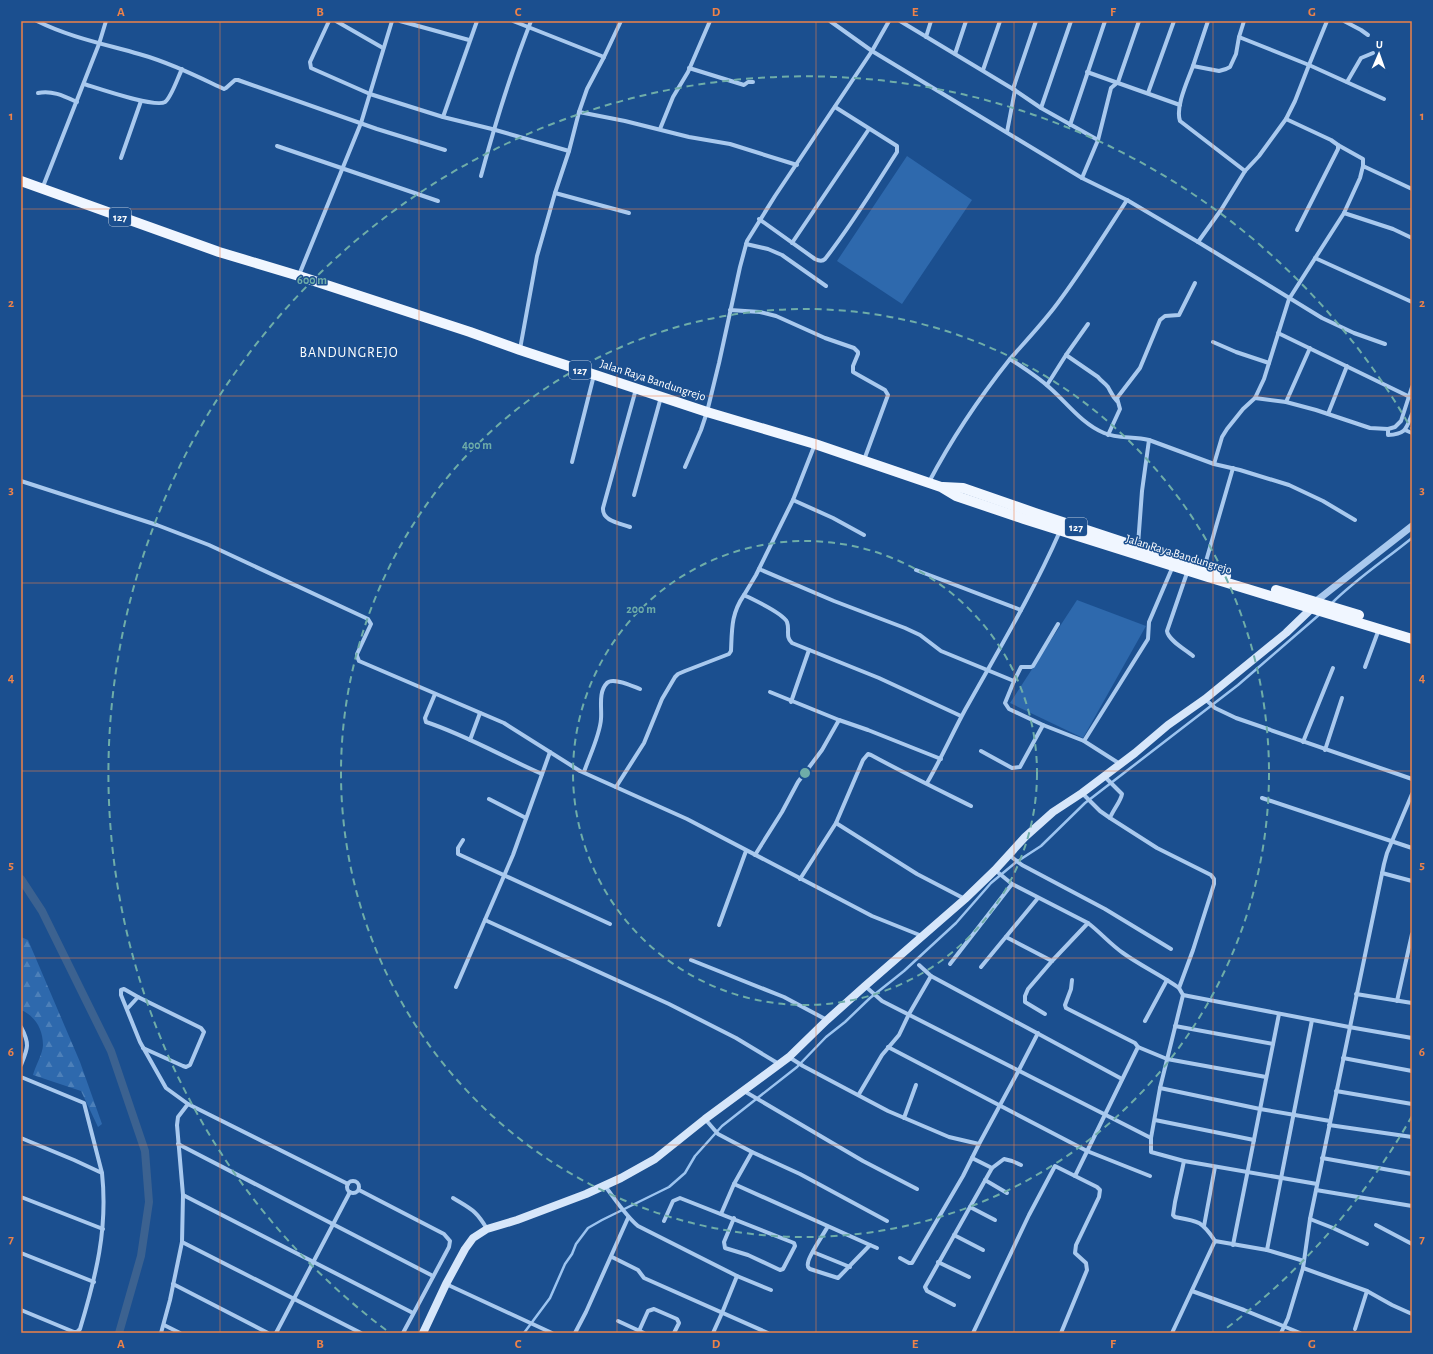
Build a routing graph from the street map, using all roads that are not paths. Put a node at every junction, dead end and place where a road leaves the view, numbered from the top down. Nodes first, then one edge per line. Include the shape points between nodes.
1 (37, 21) edge
2 (106, 21) edge
3 (329, 21) edge
4 (336, 21) edge
5 (392, 21) edge
6 (400, 21) edge
7 (477, 21) edge
8 (513, 21) edge
9 (531, 21) edge
10 (621, 21) edge
11 (710, 21) edge
12 (830, 21) edge
13 (889, 21) edge
14 (900, 21) edge
15 (931, 21) edge
16 (966, 21) edge
17 (1000, 21) edge
18 (1036, 21) edge
19 (1071, 21) edge
20 (1104, 21) edge
21 (1139, 21) edge
22 (1174, 21) edge
23 (1208, 21) edge
24 (1244, 21) edge
25 (1327, 21) edge
26 (1344, 21) edge
27 (528, 27) junction
28 (1368, 35) dead end
29 (926, 37) junction
30 (1239, 37) junction
31 (469, 40) junction
32 (100, 44) junction
33 (383, 48) junction
34 (872, 51) junction
35 (1373, 53) dead end
36 (955, 54) junction
37 (604, 57) junction
38 (1309, 65) junction
39 (1193, 66) junction
40 (689, 68) junction
41 (182, 69) junction
42 (983, 70) junction
43 (1087, 72) junction
44 (753, 82) dead end
45 (1118, 82) junction
46 (1347, 82) junction
47 (84, 84) junction
48 (1014, 90) junction
49 (38, 93) dead end
50 (1148, 93) junction
51 (370, 94) junction
52 (1384, 99) dead end
53 (141, 101) junction
54 (77, 102) junction
55 (1180, 105) junction
56 (834, 107) junction
57 (1040, 108) junction
58 (579, 112) junction
59 (443, 117) junction
60 (1286, 119) junction
61 (361, 123) junction
62 (1070, 125) junction
63 (494, 129) junction
64 (660, 129) junction
65 (869, 129) junction
66 (1007, 132) junction
67 (1098, 140) junction
68 (1338, 145) junction
69 (277, 146) dead end
70 (445, 150) dead end
71 (570, 151) junction
72 (121, 158) dead end
73 (797, 165) junction
74 (1363, 166) junction
75 (342, 168) junction
76 (1245, 171) junction
77 (481, 176) dead end
78 (1082, 178) junction
79 (21, 182) edge
80 (1412, 189) edge
81 (42, 190) junction
82 (555, 194) junction
83 (1127, 200) junction
84 (438, 201) dead end
85 (1344, 212) junction
86 (629, 213) dead end
87 (760, 220) junction
88 (1297, 230) dead end
89 (1412, 238) edge
90 (1198, 242) junction
91 (792, 243) junction
92 (746, 244) junction
93 (1315, 258) junction
94 (299, 276) junction
95 (1195, 283) dead end
96 (826, 286) dead end
97 (1289, 299) junction
98 (1412, 302) edge
99 (730, 310) junction
100 (1088, 324) dead end
101 (1278, 333) junction
102 (1213, 342) dead end
103 (1385, 344) dead end
104 (1310, 348) junction
105 (520, 350) junction
106 (1066, 355) junction
107 (1010, 359) junction
108 (1269, 363) junction
109 (1348, 366) junction
110 (594, 374) junction
111 (1047, 385) junction
112 (1412, 386) edge
113 (636, 388) junction
114 (661, 396) junction
115 (1410, 397) edge
116 (1255, 398) junction
117 (1117, 400) junction
118 (1286, 402) junction
119 (707, 412) junction
120 (1328, 414) junction
121 (1412, 414) edge
122 (1388, 429) junction
123 (1405, 430) junction
124 (1412, 432) edge
125 (1108, 435) junction
126 (1149, 440) junction
127 (815, 444) junction
128 (864, 460) junction
129 (572, 462) dead end
130 (1214, 464) junction
131 (685, 467) dead end
132 (1233, 468) junction
133 (21, 481) edge
134 (929, 482) junction
135 (941, 486) junction
136 (634, 495) dead end
137 (793, 500) junction
138 (1355, 520) dead end
139 (1412, 526) edge
140 (630, 527) dead end
141 (1060, 530) junction
142 (864, 535) dead end
143 (1138, 546) junction
144 (1173, 566) junction
145 (760, 569) junction
146 (916, 570) dead end
147 (1188, 570) junction
148 (1208, 572) junction
149 (744, 595) junction
150 (1316, 606) junction
151 (1021, 610) junction
152 (1334, 611) junction
153 (1058, 624) dead end
154 (1379, 628) junction
155 (1412, 632) edge
156 (1412, 639) edge
157 (809, 650) junction
158 (1193, 656) dead end
159 (1365, 667) dead end
160 (1333, 668) dead end
161 (987, 671) junction
162 (1014, 681) junction
163 (640, 689) dead end
164 (770, 692) dead end
165 (435, 694) junction
166 (1342, 698) dead end
167 (1207, 700) junction
168 (791, 702) junction
169 (480, 713) junction
170 (962, 716) junction
171 (838, 720) junction
172 (1043, 725) junction
173 (470, 740) junction
174 (1084, 741) junction
175 (1303, 742) junction
176 (1325, 750) junction
177 (981, 751) dead end
178 (550, 752) junction
179 (941, 759) junction
180 (1120, 764) junction
181 (584, 772) junction
182 (542, 774) junction
183 (1104, 776) junction
184 (1412, 779) edge
185 (927, 783) junction
186 (616, 787) junction
187 (1412, 794) edge
188 (1085, 796) junction
189 (1262, 798) dead end
190 (489, 799) dead end
191 (971, 806) dead end
192 (526, 818) junction
193 (1110, 818) junction
194 (836, 823) junction
195 (463, 840) dead end
196 (1391, 842) junction
197 (1412, 848) edge
198 (746, 851) junction
199 (755, 855) junction
200 (1011, 857) junction
201 (997, 872) junction
202 (1382, 873) junction
203 (504, 874) junction
204 (800, 879) junction
205 (1412, 881) edge
206 (1012, 884) junction
207 (965, 898) junction
208 (1038, 898) junction
209 (485, 920) junction
210 (1088, 923) junction
211 (610, 924) dead end
212 (719, 925) dead end
213 (1412, 934) edge
214 (922, 936) junction
215 (1006, 937) junction
216 (1171, 949) dead end
217 (691, 960) dead end
218 (1052, 961) junction
219 (950, 964) dead end
220 (919, 965) dead end
221 (981, 968) dead end
222 (931, 976) junction
223 (1072, 980) dead end
224 (1167, 980) junction
225 (456, 987) dead end
226 (867, 988) junction
227 (1179, 988) junction
228 (1356, 994) junction
229 (1183, 995) junction
230 (138, 997) junction
231 (1397, 1001) junction
232 (1412, 1004) edge
233 (127, 1009) junction
234 (909, 1014) junction
235 (1045, 1014) dead end
236 (1279, 1014) junction
237 (827, 1020) junction
238 (1312, 1020) junction
239 (1145, 1021) dead end
240 (1175, 1026) junction
241 (21, 1027) edge
242 (1349, 1027) junction
243 (1038, 1033) junction
244 (1412, 1038) edge
245 (1273, 1044) junction
246 (143, 1047) junction
247 (888, 1047) junction
248 (1138, 1047) junction
249 (1343, 1058) junction
250 (792, 1059) junction
251 (1167, 1059) junction
252 (780, 1064) junction
253 (21, 1065) edge
254 (1019, 1070) junction
255 (1412, 1071) edge
256 (21, 1077) edge
257 (1266, 1077) junction
258 (1122, 1079) junction
259 (916, 1085) dead end
260 (1160, 1088) junction
261 (1336, 1091) junction
262 (747, 1093) junction
263 (859, 1094) junction
264 (188, 1104) junction
265 (1412, 1104) edge
266 (1000, 1105) junction
267 (1260, 1108) junction
268 (1105, 1115) junction
269 (1293, 1115) junction
270 (904, 1118) junction
271 (1155, 1120) junction
272 (708, 1122) junction
273 (1330, 1123) junction
274 (1412, 1137) edge
275 (21, 1138) edge
276 (1151, 1138) junction
277 (1254, 1140) junction
278 (178, 1144) junction
279 (978, 1144) junction
280 (1087, 1151) junction
281 (752, 1152) junction
282 (972, 1158) junction
283 (1322, 1158) junction
284 (1184, 1161) junction
285 (1021, 1165) dead end
286 (1215, 1167) junction
287 (992, 1168) junction
288 (1248, 1172) junction
289 (102, 1173) junction
290 (1412, 1174) edge
291 (1075, 1176) junction
292 (1150, 1176) dead end
293 (1281, 1179) junction
294 (985, 1180) junction
295 (348, 1184) junction
296 (734, 1184) junction
297 (1317, 1184) junction
298 (605, 1185) junction
299 (917, 1188) dead end
300 (359, 1190) junction
301 (1316, 1190) junction
302 (350, 1192) junction
303 (1007, 1194) dead end
304 (183, 1195) junction
305 (21, 1196) edge
306 (453, 1198) dead end
307 (970, 1206) junction
308 (1412, 1206) edge
309 (720, 1214) junction
310 (628, 1218) junction
311 (734, 1218) junction
312 (1310, 1219) junction
313 (995, 1220) dead end
314 (664, 1221) dead end
315 (887, 1221) dead end
316 (333, 1225) junction
317 (1376, 1225) dead end
318 (828, 1226) junction
319 (1204, 1226) junction
320 (487, 1229) junction
321 (103, 1230) junction
322 (954, 1235) junction
323 (1215, 1241) junction
324 (182, 1242) junction
325 (1367, 1244) dead end
326 (1412, 1244) edge
327 (870, 1245) junction
328 (1233, 1245) junction
329 (877, 1248) dead end
330 (983, 1250) dead end
331 (1267, 1250) junction
332 (813, 1252) junction
333 (21, 1253) edge
334 (612, 1257) junction
335 (900, 1258) dead end
336 (1304, 1261) junction
337 (314, 1262) junction
338 (938, 1262) junction
339 (850, 1267) junction
340 (1303, 1268) junction
341 (432, 1276) junction
342 (737, 1276) junction
343 (969, 1277) dead end
344 (94, 1282) junction
345 (174, 1284) junction
346 (446, 1284) junction
347 (771, 1290) dead end
348 (1192, 1291) junction
349 (1367, 1291) junction
350 (293, 1298) junction
351 (954, 1305) dead end
352 (21, 1310) edge
353 (413, 1313) junction
354 (722, 1313) junction
355 (1412, 1314) edge
356 (618, 1320) dead end
357 (164, 1325) junction
358 (1284, 1326) junction
359 (1355, 1329) dead end
360 (639, 1331) junction
361 (161, 1333) edge
362 (180, 1333) edge
363 (268, 1333) edge
364 (276, 1333) edge
365 (361, 1333) edge
366 (403, 1333) edge
367 (423, 1333) edge
368 (552, 1333) edge
369 (575, 1333) edge
370 (644, 1333) edge
371 (674, 1333) edge
372 (713, 1333) edge
373 (768, 1333) edge
374 (973, 1333) edge
375 (1061, 1333) edge
376 (1173, 1333) edge
377 (1281, 1333) edge
378 (1300, 1333) edge

1 - 32 street
2 - 32 street
3 - 51 street via 310,67
4 - 33 street
5 - 33 street
6 - 31 street
7 - 31 street
8 - 27 street
9 - 27 street
10 - 37 street
11 - 40 street
12 - 34 street
13 - 34 street
14 - 29 street
15 - 29 street
16 - 36 street
17 - 42 street
18 - 48 street
19 - 57 street
20 - 43 street
21 - 45 street
22 - 50 street
23 - 39 street
24 - 30 street
25 - 38 street
26 - 28 street
27 - 37 street
27 - 63 street
29 - 36 street
30 - 38 street
30 - 39 street via 1236,54 1230,67 1219,71
31 - 59 street
32 - 41 street via 140,54
32 - 47 street
33 - 51 street
34 - 56 street
34 - 66 street
35 - 46 street via 1361,58
36 - 42 street
37 - 58 street via 587,89
38 - 46 street
38 - 60 street via 1298,96
39 - 55 street
40 - 44 street via 744,85
40 - 64 street
41 - 53 street via 167,100 155,104
41 - 61 street via 224,88 238,80
42 - 48 street
43 - 45 street
43 - 62 street
45 - 50 street
45 - 67 street via 1111,88
46 - 52 street
47 - 53 street
47 - 54 street
48 - 57 street
48 - 66 street
49 - 54 street via 55,93
50 - 55 street
51 - 59 street
51 - 61 street
53 - 72 street
54 - 81 street
55 - 76 street via 1179,118 1183,124
56 - 65 street
56 - 73 street
57 - 62 street
58 - 64 street
58 - 71 street
59 - 63 street
60 - 68 street
60 - 76 street
61 - 70 street
61 - 75 street
62 - 67 street
63 - 71 street
63 - 77 street
64 - 73 street via 730,144
65 - 91 street
65 - 91 street via 898,149 838,241 822,261
66 - 78 street
67 - 78 street
68 - 74 street via 1363,159
68 - 88 street
69 - 75 street
71 - 82 street
73 - 87 street
74 - 80 street
74 - 85 street
75 - 84 street
75 - 94 street
76 - 90 street
78 - 83 street
79 - 81 main road, 127
81 - 94 main road, Jalan Raya Bandungrejo / 127 via 219,252
82 - 86 street
82 - 105 street via 534,272
83 - 90 street
83 - 107 street via 1058,303
85 - 89 street
85 - 93 street
87 - 91 street
87 - 92 street
90 - 97 street
92 - 96 street via 782,255
92 - 99 street
93 - 97 street
93 - 98 street
94 - 105 main road, Jalan Raya Bandungrejo / 127
95 - 117 street via 1179,315 1165,316 1160,320 1140,368
97 - 101 street
97 - 103 street via 1322,318
99 - 119 street
99 - 128 street via 776,316 854,348 858,352 853,372 886,390 888,395
100 - 106 street
101 - 104 street
101 - 108 street
102 - 108 street
104 - 109 street
104 - 118 street
105 - 110 main road, Jalan Raya Bandungrejo / 127
106 - 111 street
106 - 117 street via 1098,377
107 - 111 street
107 - 134 street via 947,448
108 - 116 street
109 - 115 street
109 - 120 street
110 - 113 main road, Jalan Raya Bandungrejo / 127
110 - 129 street
111 - 125 street via 1083,420
112 - 115 street
113 - 114 main road, Jalan Raya Bandungrejo / 127
113 - 140 street via 603,508 604,516
114 - 119 main road, Jalan Raya Bandungrejo / 127
114 - 136 street
115 - 122 street via 1401,421
116 - 118 street
116 - 130 street via 1227,428
117 - 125 street via 1120,409
118 - 120 street
119 - 127 main road, Jalan Raya Bandungrejo / 127
119 - 131 street
120 - 122 street via 1370,428
121 - 123 street
122 - 123 street via 1388,434 1402,433
123 - 124 street
125 - 126 street
126 - 130 street
126 - 143 street
127 - 128 main road, Jalan Raya Bandungrejo / 127
127 - 137 street
128 - 134 main road, Jalan Raya Bandungrejo / 127
130 - 132 street
132 - 138 street via 1289,485
132 - 148 street
133 - 165 street via 189,537 368,619 371,624 357,659
134 - 135 main road, Jalan Raya Bandungrejo / 127
135 - 141 main road, Jalan Raya Bandungrejo / 127 via 956,496
135 - 143 main road, Jalan Raya Bandungrejo / 127 via 963,488
137 - 142 street
137 - 145 street
139 - 150 street
141 - 144 main road, Jalan Raya Bandungrejo / 127
141 - 151 street via 1043,570
143 - 148 main road, Jalan Raya Bandungrejo / 127
144 - 147 main road, Jalan Raya Bandungrejo / 127
144 - 174 street via 1150,622 1148,639
145 - 149 street
145 - 161 street via 920,635 936,648
146 - 151 street
147 - 148 main road, Jalan Raya Bandungrejo / 127
147 - 158 street via 1167,634
148 - 150 main road, Jalan Raya Bandungrejo / 127
149 - 157 street via 785,619 790,641
149 - 186 street via 735,612 729,654 678,674 662,699 644,743
150 - 152 main road, Jalan Raya Bandungrejo / 127
150 - 167 main road
151 - 161 street
152 - 154 main road, Jalan Raya Bandungrejo / 127
152 - 155 main road, Jalan Raya Bandungrejo / 127
153 - 162 street via 1033,666 1022,668
154 - 156 main road, Jalan Raya Bandungrejo / 127
154 - 159 street
157 - 168 street
157 - 170 street
160 - 175 street
161 - 162 street
161 - 170 street
162 - 172 street via 1006,706
163 - 181 street via 617,681 606,683 602,695 600,728
164 - 168 street
165 - 169 street
165 - 173 street via 425,718 426,722
166 - 176 street
167 - 175 street via 1215,708 1236,718
167 - 180 main road via 1168,725
168 - 171 street
169 - 173 street
169 - 178 street via 514,729
170 - 179 street
171 - 179 street
171 - 199 street via 822,750 798,782
172 - 174 street
172 - 177 street via 1020,767 1012,768
173 - 182 street
174 - 180 street
175 - 176 street
176 - 184 street
178 - 181 street
178 - 182 street
179 - 185 street
180 - 183 main road
181 - 186 street
182 - 192 street
183 - 188 main road
183 - 193 street via 1122,796
185 - 191 street
185 - 194 street via 868,754 863,760
186 - 198 street via 687,819
187 - 196 street
188 - 193 street
188 - 200 main road via 1052,812 1021,841
189 - 196 street
190 - 192 street
192 - 203 street
193 - 227 street via 1157,848 1211,875 1214,879 1194,950
194 - 204 street
194 - 207 street via 917,874
195 - 203 street via 458,848 458,854
196 - 197 street
196 - 202 street
198 - 199 street
198 - 212 street
199 - 204 street
200 - 201 main road
200 - 216 street
201 - 206 street
201 - 207 main road
202 - 205 street
202 - 228 street
203 - 209 street
203 - 211 street
204 - 214 street via 872,916
206 - 208 street
206 - 219 street
207 - 214 main road
208 - 210 street
208 - 215 street
209 - 225 street
209 - 252 street via 669,1004
210 - 218 street
210 - 224 street via 1110,944
213 - 231 street
214 - 226 main road
215 - 218 street
215 - 221 street
217 - 237 street via 784,997
218 - 235 street via 1028,989 1024,998 1025,1002
220 - 222 street
222 - 234 street
222 - 243 street
223 - 248 street via 1066,1008 1135,1043
224 - 227 street
224 - 239 street
226 - 234 street via 882,1001
226 - 237 main road
227 - 229 street
228 - 231 street
228 - 242 street
229 - 236 street
229 - 240 street
230 - 233 street
230 - 233 street via 124,988 121,990
230 - 246 street via 201,1028 204,1032 188,1066
231 - 232 street
233 - 246 street
234 - 247 street via 893,1043
234 - 254 street
236 - 238 street
236 - 245 street
237 - 250 main road
238 - 242 street
238 - 269 street
240 - 245 street
240 - 251 street
241 - 253 street via 28,1043
242 - 244 street
242 - 249 street
243 - 254 street
243 - 258 street
245 - 257 street
246 - 264 street via 166,1088
247 - 263 street
247 - 266 street
248 - 251 street
248 - 258 street
249 - 255 street
249 - 261 street
250 - 252 main road
250 - 263 street
251 - 257 street
251 - 260 street
252 - 262 main road
254 - 266 street
254 - 268 street
256 - 289 street via 84,1103
257 - 267 street
258 - 268 street
259 - 270 street
260 - 267 street
260 - 271 street
261 - 265 street
261 - 273 street
262 - 272 main road
262 - 299 street via 863,1161
263 - 270 street
264 - 278 street via 178,1117
264 - 295 street
266 - 279 street
266 - 280 street
267 - 269 street
267 - 277 street
268 - 276 street
268 - 280 street
269 - 273 street
269 - 293 street
270 - 279 street via 949,1137
271 - 276 street
271 - 277 street
272 - 281 street via 718,1134
272 - 298 main road via 655,1159
273 - 274 street
273 - 283 street
275 - 289 street
276 - 284 street via 1151,1152
277 - 288 street
278 - 304 street
278 - 316 street
279 - 282 street
280 - 291 street
280 - 292 street
281 - 296 street
281 - 315 street via 800,1174
282 - 287 street
282 - 335 street via 912,1264
283 - 290 street
283 - 297 street
284 - 286 street
284 - 319 street via 1173,1215
285 - 287 street via 1004,1159
286 - 288 street
286 - 319 street
287 - 294 street
288 - 293 street
288 - 328 street
289 - 321 street
291 - 374 street via 1054,1167
291 - 375 street via 1097,1187 1100,1193 1076,1245 1075,1253 1086,1263 1087,1270
293 - 297 street
293 - 331 street
294 - 303 street
294 - 307 street
295 - 300 street via 356,1181
295 - 302 street via 347,1189
296 - 309 street
296 - 318 street
297 - 301 street
298 - 310 street
298 - 320 main road via 517,1220
300 - 302 street via 356,1193
300 - 341 street via 447,1236 449,1246
301 - 308 street
301 - 312 street
302 - 316 street
304 - 324 street
304 - 337 street
305 - 321 street
306 - 320 street via 472,1209
307 - 313 street
307 - 322 street
309 - 311 street
309 - 314 street via 680,1198 673,1201
310 - 334 street
310 - 342 street via 638,1226
311 - 311 street via 794,1243 795,1246 783,1268 780,1270 748,1255 725,1248 724,1242
312 - 325 street
312 - 336 street
316 - 337 street
316 - 341 street
317 - 326 street
318 - 327 street
318 - 332 street
319 - 323 street
320 - 346 main road via 470,1240
321 - 344 street
322 - 330 street
322 - 338 street
323 - 328 street
323 - 348 street
324 - 345 street
324 - 350 street
327 - 329 street
327 - 339 street
328 - 331 street
331 - 336 street
332 - 339 street
332 - 339 street via 808,1262 810,1269 838,1278
333 - 344 street
334 - 354 street via 638,1270 644,1278
334 - 369 street
336 - 340 street
337 - 350 street
337 - 353 street
338 - 343 street
338 - 351 street via 925,1288
340 - 349 street
340 - 358 street
341 - 353 street
342 - 347 street
342 - 354 street
344 - 352 street via 78,1332
345 - 357 street
345 - 363 street
346 - 367 main road
346 - 368 street
348 - 358 street
348 - 376 street
349 - 355 street
349 - 359 street
350 - 364 street
350 - 365 street
353 - 366 street
354 - 372 street
354 - 373 street
356 - 360 street
357 - 361 street
357 - 362 street
358 - 377 street
358 - 378 street
360 - 370 street
360 - 371 street via 648,1311 654,1309 677,1319 679,1322

